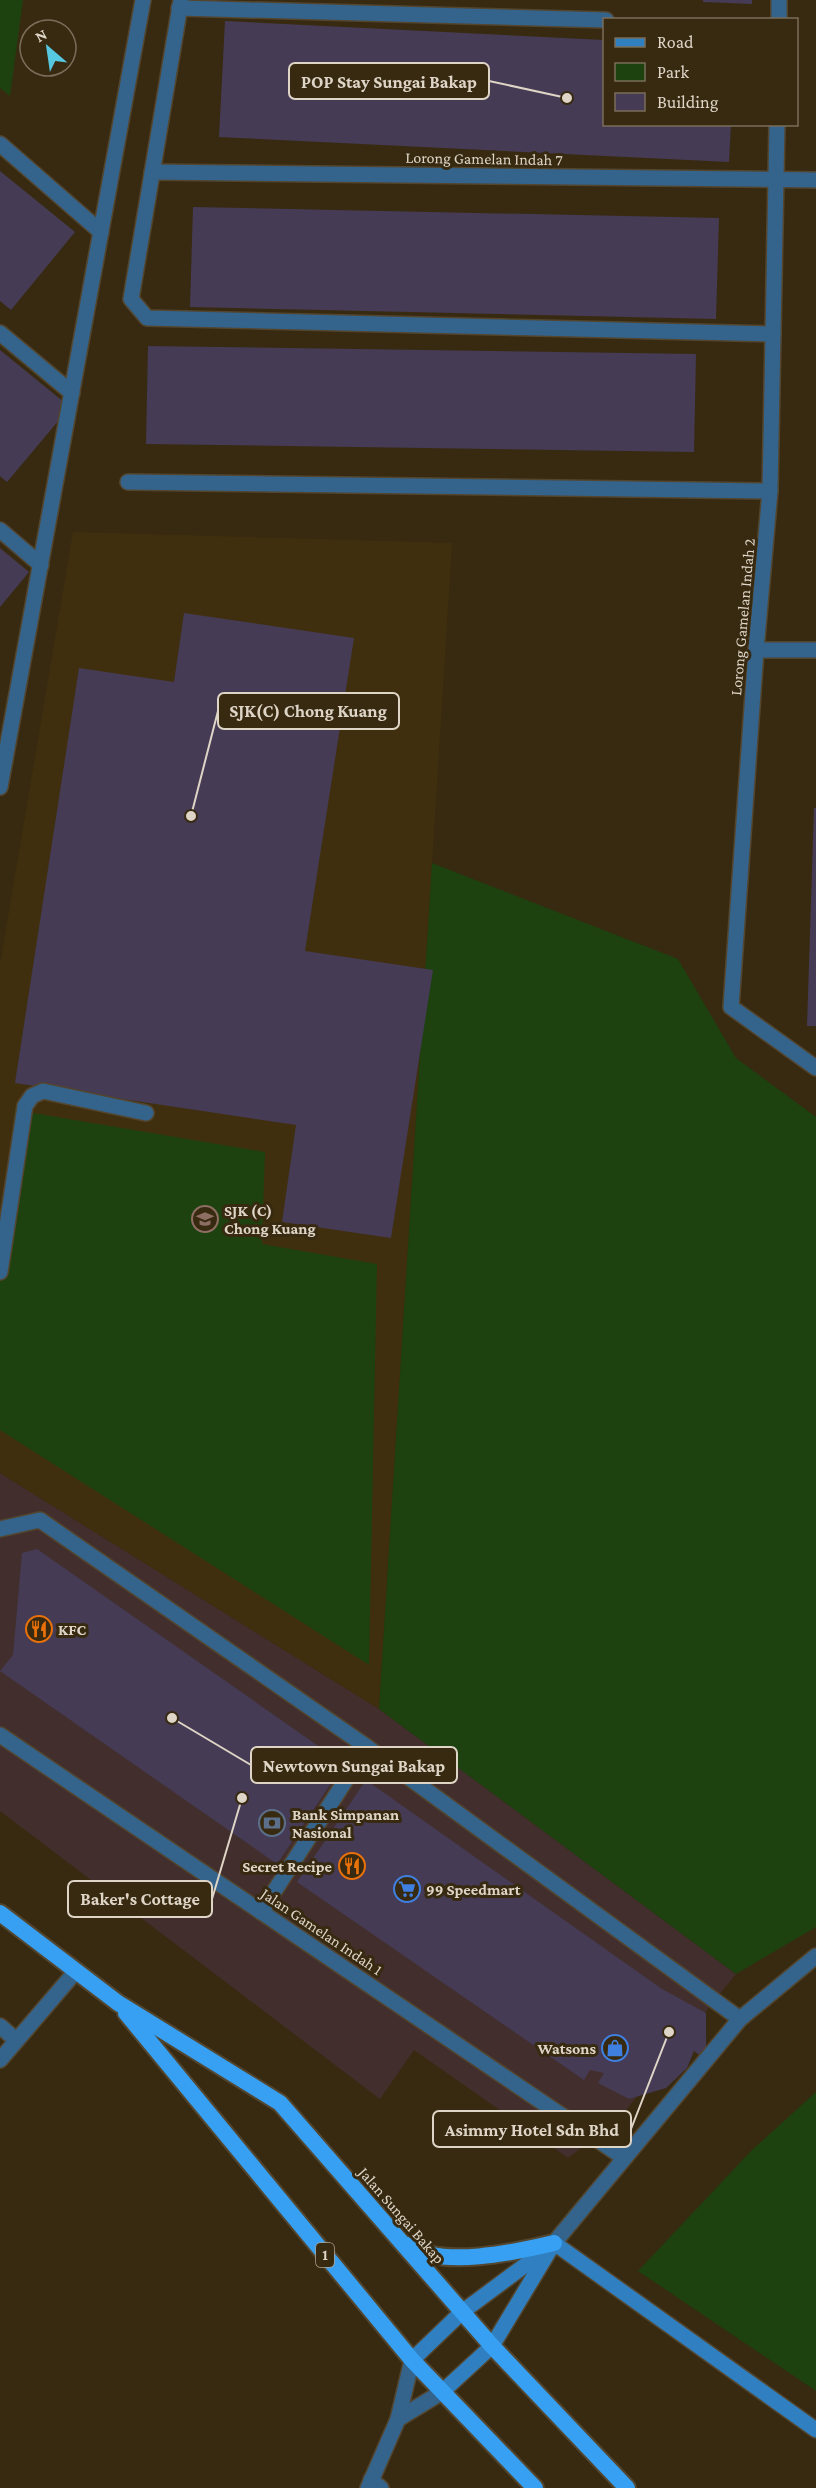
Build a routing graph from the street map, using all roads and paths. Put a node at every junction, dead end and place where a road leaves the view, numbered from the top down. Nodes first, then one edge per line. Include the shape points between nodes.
1 (143, 0) edge
2 (779, 0) edge
3 (180, 4) edge
4 (779, 18) edge
5 (603, 20) edge
6 (777, 126) edge
7 (0, 144) edge
8 (152, 172) junction
9 (776, 179) junction
10 (816, 180) edge
11 (101, 232) junction
12 (0, 333) edge
13 (773, 334) junction
14 (72, 393) junction
15 (128, 482) dead end
16 (770, 491) junction
17 (0, 530) edge
18 (41, 565) junction
19 (756, 650) junction
20 (816, 650) edge
21 (5, 730) edge
22 (0, 787) edge
23 (816, 1068) edge
24 (146, 1113) dead end
25 (0, 1272) edge
26 (0, 1529) edge
27 (0, 1735) edge
28 (367, 1747) junction
29 (261, 1912) junction
30 (0, 1913) edge
31 (816, 1956) edge
32 (76, 1971) junction
33 (118, 2003) junction
34 (740, 2019) junction
35 (0, 2026) edge
36 (19, 2037) junction
37 (0, 2060) edge
38 (623, 2157) junction
39 (399, 2239) junction
40 (554, 2243) junction
41 (462, 2312) junction
42 (492, 2346) junction
43 (412, 2360) junction
44 (442, 2392) junction
45 (398, 2419) junction
46 (816, 2430) edge
47 (373, 2485) edge
48 (536, 2488) edge
49 (627, 2488) edge

1 - 11 street
2 - 4 street
3 - 5 street
3 - 8 street
6 - 9 street, Lorong Gamelan Indah 2
7 - 11 street
8 - 9 street, Lorong Gamelan Indah 7
8 - 13 street via 131,299 147,318
9 - 10 street, Lorong Gamelan Indah 7
9 - 13 street, Lorong Gamelan Indah 2
11 - 14 street
12 - 14 street
13 - 16 street, Lorong Gamelan Indah 2
14 - 18 street
15 - 16 street
16 - 19 street, Lorong Gamelan Indah 2
17 - 18 street
18 - 21 street
19 - 20 street
19 - 23 street, Lorong Gamelan Indah 2 via 731,1007
21 - 22 street
24 - 25 street via 43,1091 32,1095 25,1106
26 - 28 street via 40,1520
27 - 29 street, Jalan Gamelan Indah 1
28 - 29 street
28 - 34 street
29 - 38 street, Jalan Gamelan Indah 1
30 - 32 highway, Jalan Sungai Bakap / 1
31 - 34 street
32 - 33 highway, Jalan Sungai Bakap / 1
32 - 36 street
33 - 39 highway, Jalan Sungai Bakap / 1 via 280,2103
33 - 43 highway, Jalan Sungai Bakap / 1
34 - 38 street
35 - 36 street
36 - 37 street
38 - 40 street
39 - 40 highway via 414,2250 451,2257
39 - 41 highway, Jalan Sungai Bakap / 1
40 - 41 main road
40 - 42 main road
40 - 46 main road
41 - 42 highway, Jalan Sungai Bakap / 1
41 - 43 main road
42 - 44 main road
42 - 49 highway, Jalan Sungai Bakap / 1
43 - 44 highway, Jalan Sungai Bakap / 1
43 - 45 street
44 - 45 street
44 - 48 highway, Jalan Sungai Bakap / 1
45 - 47 street

